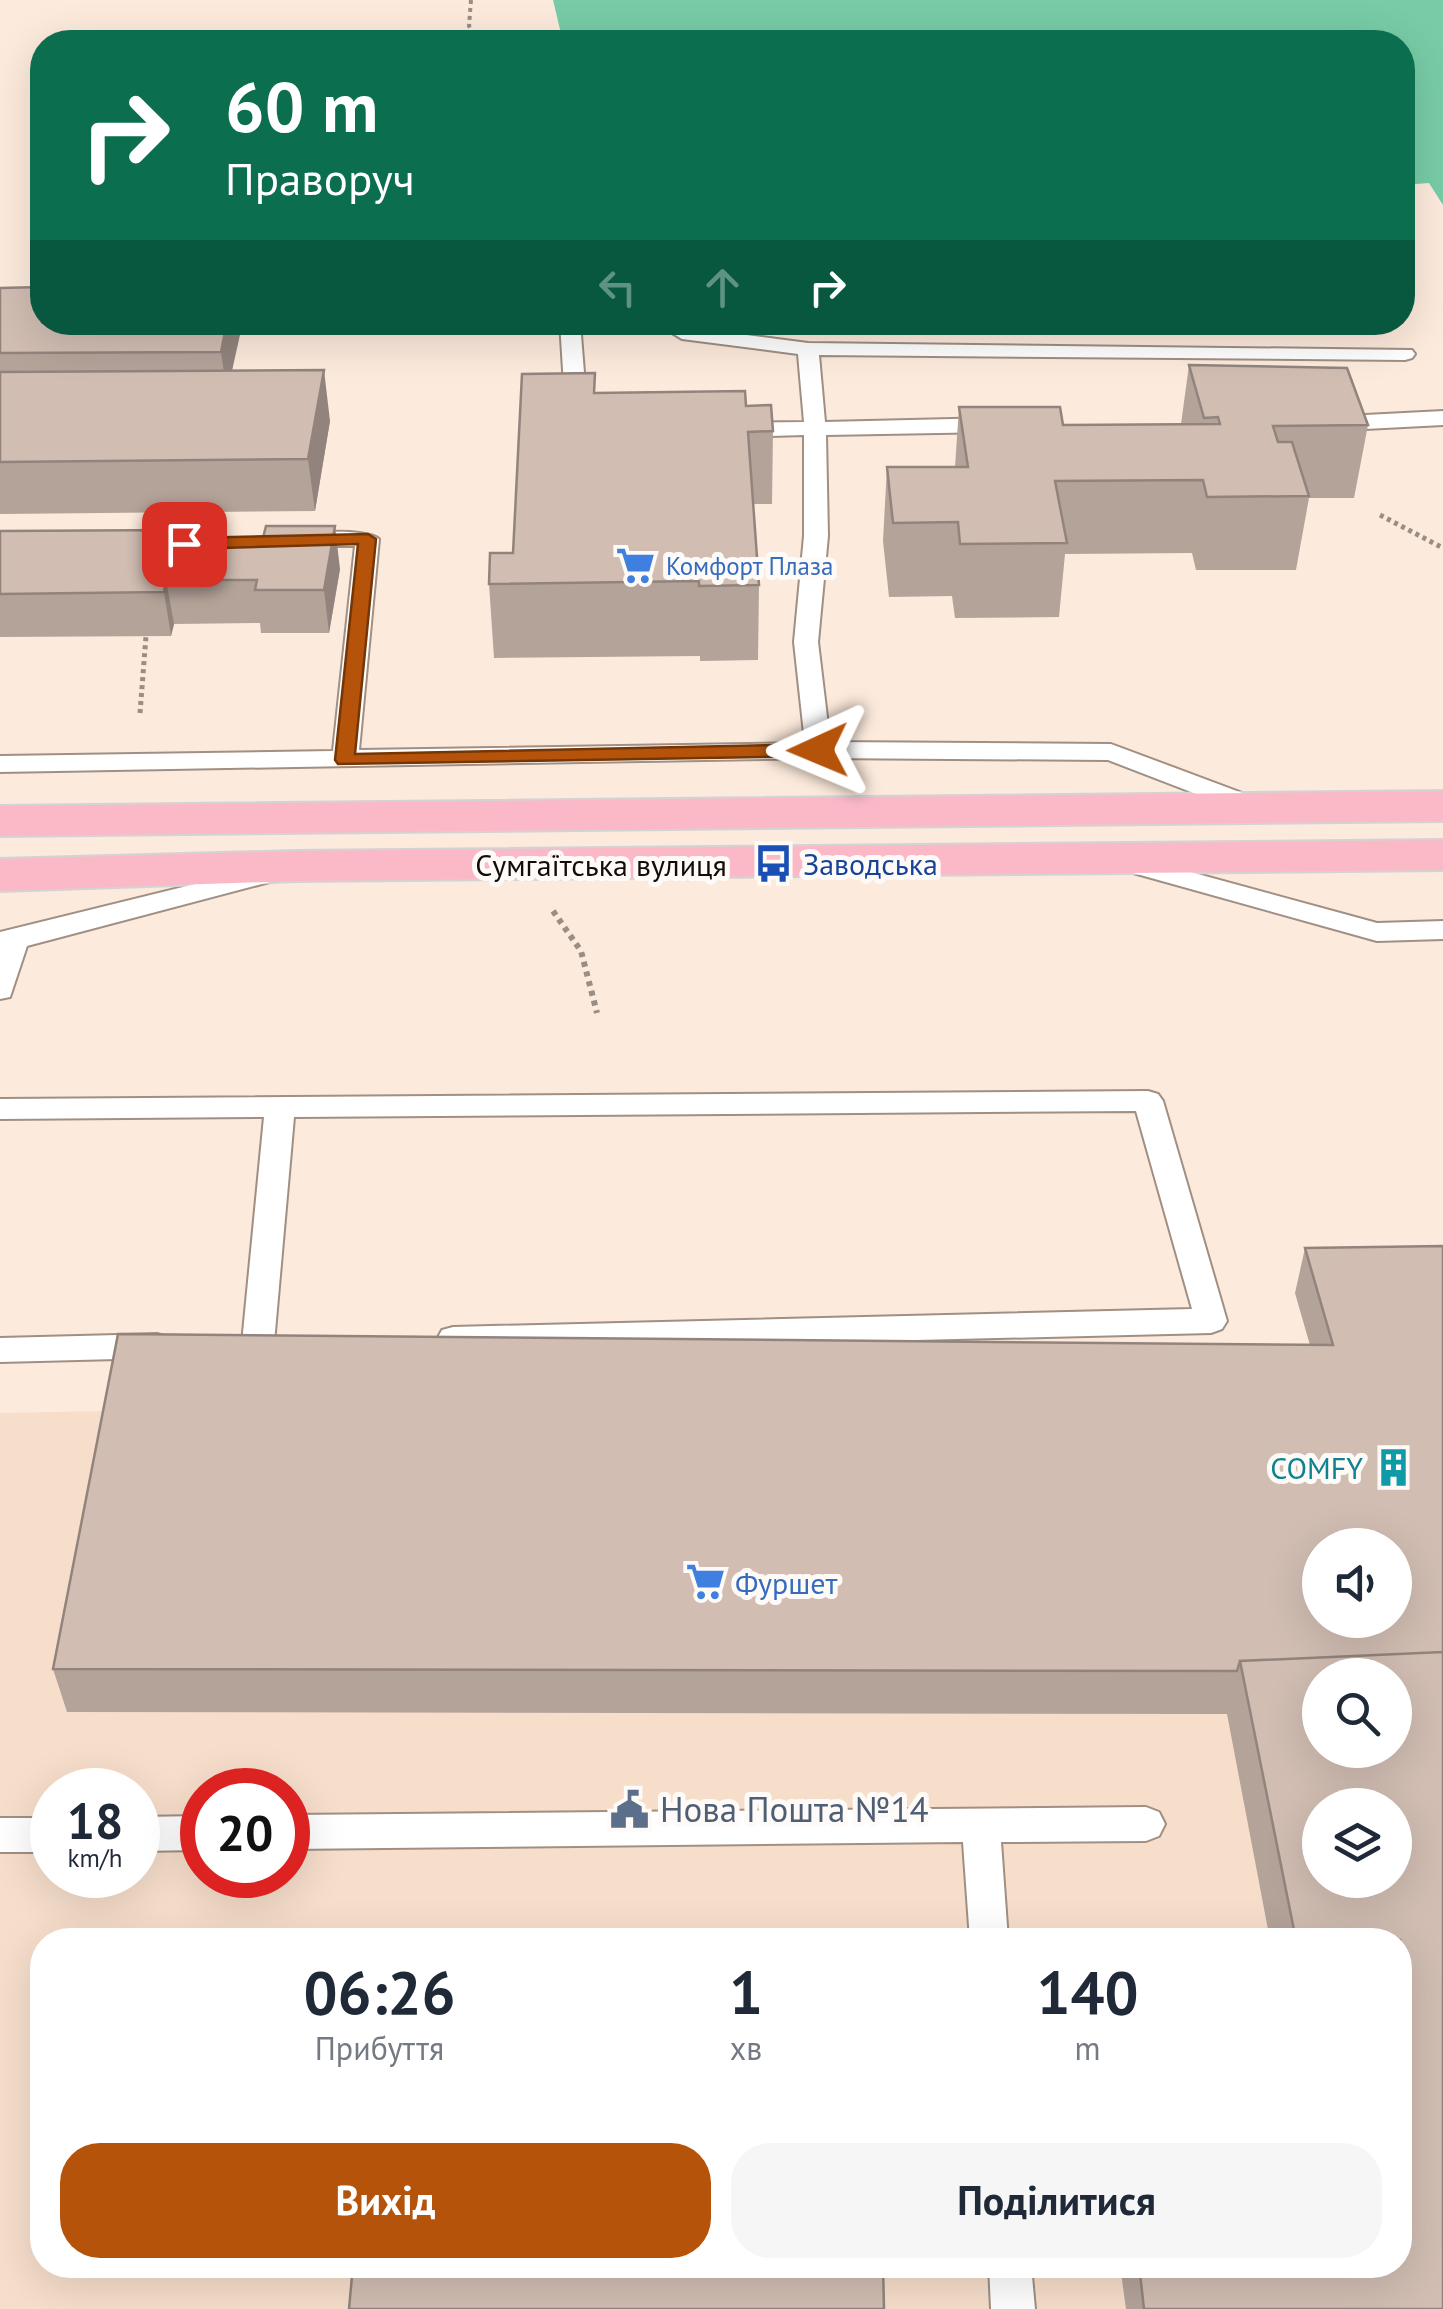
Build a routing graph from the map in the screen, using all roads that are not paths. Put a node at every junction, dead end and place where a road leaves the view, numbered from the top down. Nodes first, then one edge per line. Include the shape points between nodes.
1 (571, 335) edge
2 (698, 335) edge
3 (808, 349) junction
4 (1404, 354) dead end
5 (610, 410) edge
6 (1443, 418) edge
7 (1014, 425) edge
8 (1308, 425) edge
9 (815, 429) junction
10 (711, 431) edge
11 (271, 542) edge
12 (818, 750) junction
13 (345, 760) junction
14 (0, 764) edge
15 (1252, 806) junction
16 (1443, 806) edge
17 (0, 821) edge
18 (1443, 855) edge
19 (1110, 858) junction
20 (296, 866) junction
21 (0, 875) edge
22 (1443, 930) edge
23 (8, 941) edge
24 (0, 990) edge
25 (280, 1107) junction
26 (0, 1109) edge
27 (417, 1340) edge
28 (298, 1342) edge
29 (258, 1343) junction
30 (218, 1344) edge
31 (179, 1345) edge
32 (0, 1350) edge
33 (1146, 1824) dead end
34 (981, 1826) junction
35 (310, 1832) edge
36 (0, 1835) edge
37 (30, 1835) edge
38 (988, 1928) edge
39 (1011, 2278) edge
40 (1013, 2309) edge

1 - 5 lane via 576,402
2 - 3 lane
3 - 4 lane
3 - 9 lane
6 - 8 lane
7 - 9 lane
9 - 10 lane
9 - 12 lane via 816,536 806,642
11 - 13 lane via 368,539
12 - 13 lane
12 - 15 lane via 1111,752
13 - 14 lane
15 - 16 main road, Сумгаїтська вулиця
15 - 17 main road, Сумгаїтська вулиця
18 - 19 main road, Сумгаїтська вулиця
19 - 20 main road, Сумгаїтська вулиця
19 - 22 lane via 1377,932
20 - 21 main road, Сумгаїтська вулиця
20 - 23 lane
23 - 24 lane
25 - 26 lane
25 - 27 lane via 1148,1101 1211,1321
25 - 29 lane
28 - 29 lane
29 - 30 lane
31 - 32 lane
33 - 34 lane
34 - 35 lane
34 - 38 lane
36 - 37 lane
39 - 40 lane

